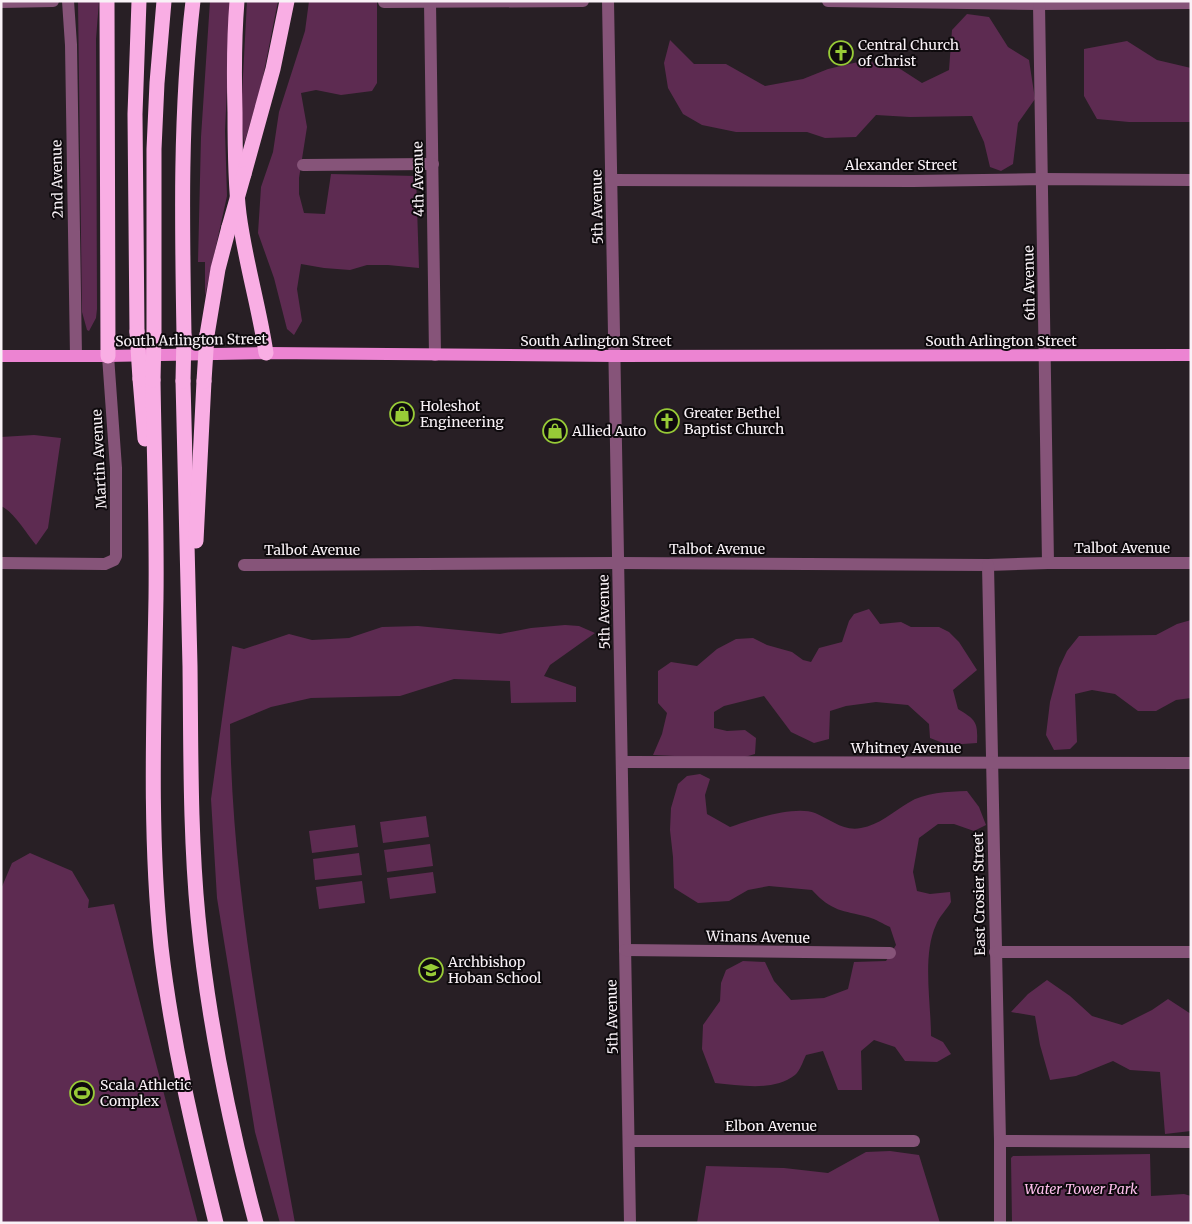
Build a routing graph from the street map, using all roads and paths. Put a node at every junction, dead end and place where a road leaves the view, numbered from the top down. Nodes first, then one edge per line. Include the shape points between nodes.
1 (52, 1) edge
2 (68, 1) edge
3 (107, 1) edge
4 (139, 1) edge
5 (164, 1) edge
6 (193, 1) edge
7 (237, 1) edge
8 (287, 1) edge
9 (583, 1) edge
10 (608, 1) edge
11 (828, 1) edge
12 (1, 2) edge
13 (384, 2) dead end
14 (430, 2) edge
15 (1191, 3) edge
16 (1039, 4) junction
17 (433, 164) junction
18 (303, 165) dead end
19 (1043, 179) junction
20 (611, 180) junction
21 (1191, 180) edge
22 (266, 353) junction
23 (435, 355) junction
24 (1, 356) edge
25 (76, 356) junction
26 (108, 356) junction
27 (614, 356) junction
28 (1045, 356) junction
29 (1191, 356) edge
30 (147, 380) junction
31 (1048, 562) junction
32 (1, 563) edge
33 (618, 563) junction
34 (1191, 563) edge
35 (244, 565) dead end
36 (988, 565) junction
37 (189, 650) junction
38 (622, 762) junction
39 (992, 763) junction
40 (1191, 763) edge
41 (626, 950) junction
42 (890, 952) dead end
43 (996, 952) junction
44 (1191, 952) edge
45 (629, 1141) junction
46 (914, 1141) dead end
47 (1000, 1141) junction
48 (1191, 1142) edge
49 (216, 1223) edge
50 (256, 1223) edge
51 (630, 1223) edge
52 (1000, 1223) edge

1 - 12 street
2 - 25 street, 2nd Avenue
3 - 26 highway
4 - 30 highway, bridge via 135,124 137,332
5 - 30 highway, bridge via 154,149 154,335
6 - 37 highway, bridge via 183,140 183,381
7 - 22 highway via 234,60 239,213
8 - 37 highway, bridge via 273,69 218,269 207,335
9 - 14 street
10 - 20 street, 5th Avenue
11 - 16 street
13 - 14 street
14 - 17 street, 4th Avenue
15 - 16 street
16 - 19 street, 6th Avenue
17 - 18 street
17 - 23 street, 4th Avenue
19 - 20 street, Alexander Street
19 - 21 street, Alexander Street
19 - 28 street, 6th Avenue
20 - 27 street, 5th Avenue
22 - 23 main road, South Arlington Street
22 - 26 main road, South Arlington Street
23 - 27 main road, South Arlington Street
24 - 25 main road, South Arlington Street
25 - 26 main road, South Arlington Street
26 - 32 street, Martin Avenue via 116,468 118,551 114,560 105,564
27 - 28 main road, South Arlington Street
27 - 33 street, 5th Avenue
28 - 29 main road, South Arlington Street
28 - 31 street, 6th Avenue
30 - 49 highway via 156,567 153,795 158,915 177,1056
31 - 34 street, Talbot Avenue
31 - 36 street, Talbot Avenue
33 - 35 street, Talbot Avenue
33 - 36 street, Talbot Avenue
33 - 38 street, 5th Avenue
36 - 39 street, East Crosier Street
37 - 50 highway via 198,917 222,1084
38 - 39 street, Whitney Avenue
38 - 41 street, 5th Avenue
39 - 40 street, Whitney Avenue
39 - 43 street, East Crosier Street
41 - 42 street, Winans Avenue
41 - 45 street, 5th Avenue
43 - 44 street
43 - 47 street, East Crosier Street
45 - 46 street, Elbon Avenue
45 - 51 street, 5th Avenue
47 - 48 street
47 - 52 street, East Crosier Street

